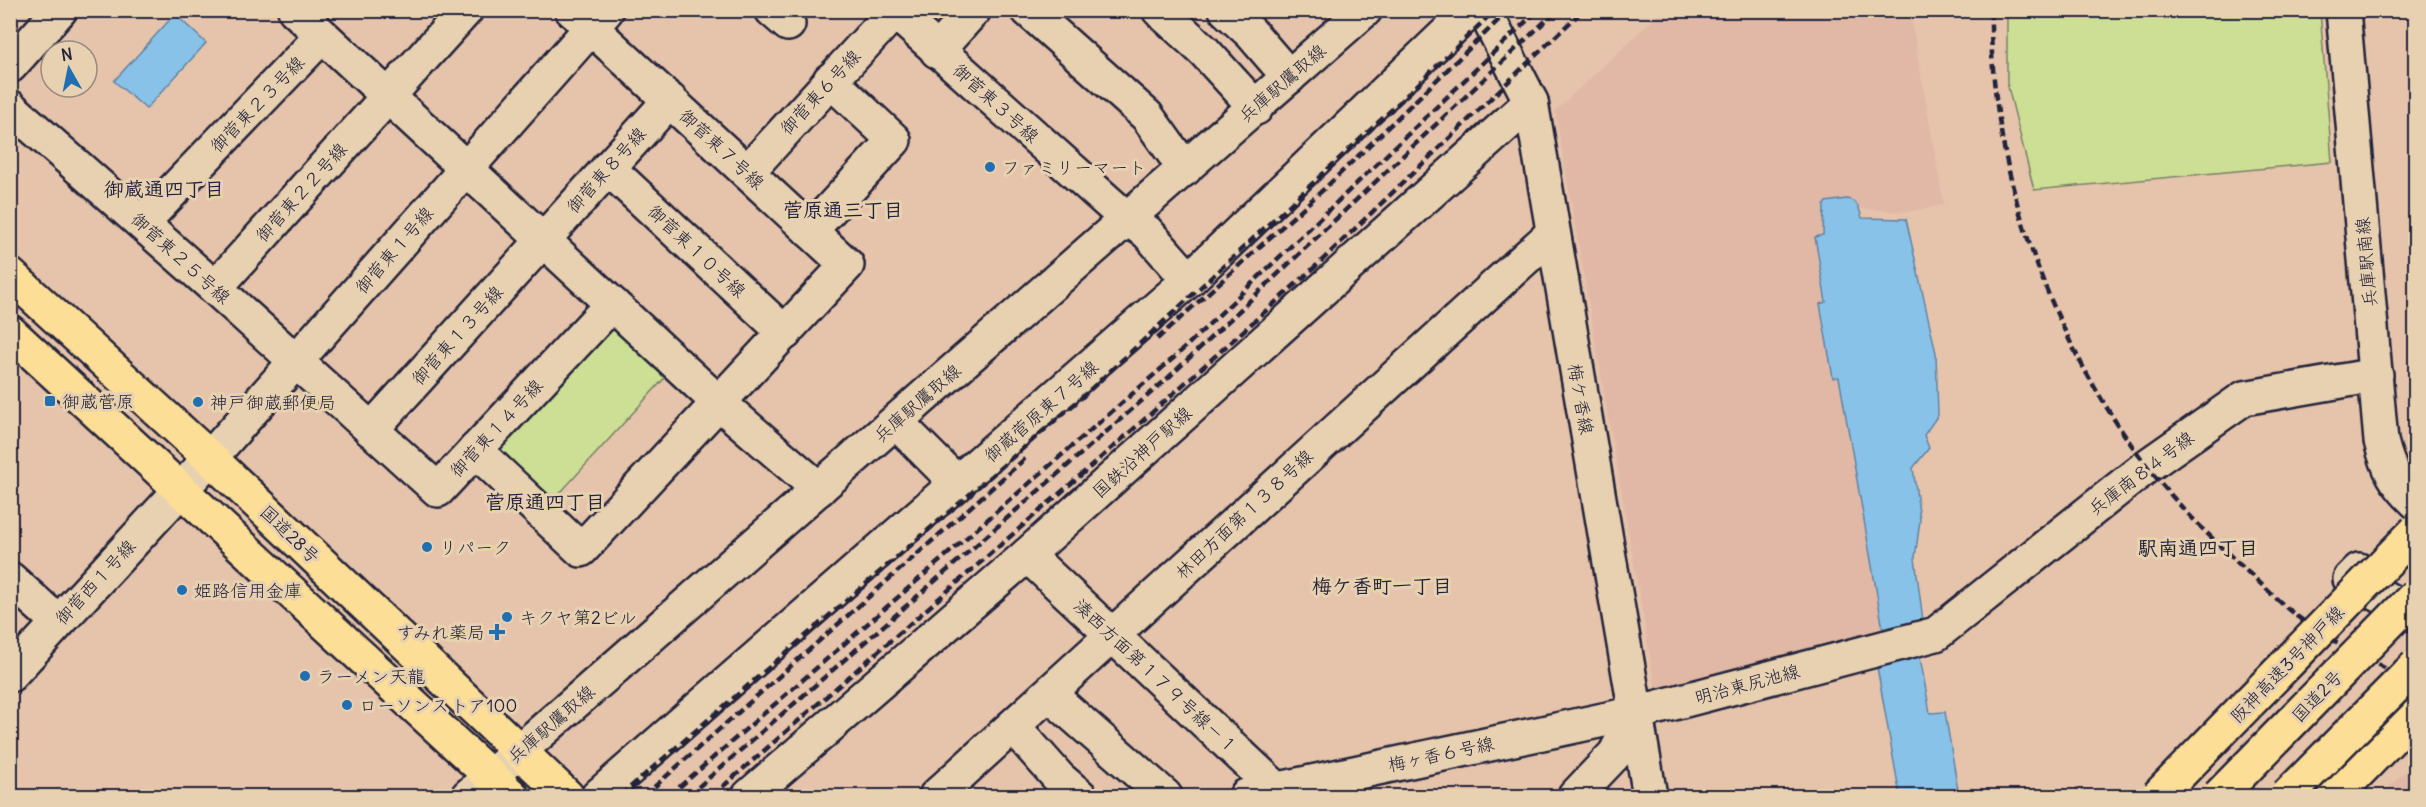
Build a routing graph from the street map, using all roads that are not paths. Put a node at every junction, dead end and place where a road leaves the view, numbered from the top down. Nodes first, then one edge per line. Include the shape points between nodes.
1 (60, 10) edge
2 (295, 10) edge
3 (974, 10) edge
4 (1028, 10) edge
5 (1159, 10) edge
6 (1226, 10) edge
7 (1365, 10) edge
8 (1471, 10) edge
9 (1484, 10) edge
10 (2343, 10) edge
11 (893, 11) edge
12 (451, 16) edge
13 (590, 16) edge
14 (322, 36) junction
15 (937, 51) junction
16 (10, 66) edge
17 (1289, 77) junction
18 (830, 81) junction
19 (387, 97) junction
20 (670, 100) junction
21 (1531, 102) junction
22 (10, 107) edge
23 (1256, 108) junction
24 (466, 168) junction
25 (608, 168) junction
26 (1185, 169) junction
27 (747, 172) junction
28 (1127, 219) junction
29 (142, 223) junction
30 (810, 231) junction
31 (1553, 232) junction
32 (543, 240) junction
33 (10, 275) edge
34 (1189, 280) junction
35 (215, 288) junction
36 (612, 304) junction
37 (10, 332) edge
38 (785, 333) junction
39 (295, 362) junction
40 (2376, 375) junction
41 (719, 403) junction
42 (896, 422) junction
43 (371, 430) junction
44 (475, 450) junction
45 (210, 458) junction
46 (958, 484) junction
47 (180, 489) junction
48 (819, 489) junction
49 (2415, 502) edge
50 (2415, 512) edge
51 (2415, 531) edge
52 (1027, 555) junction
53 (10, 579) edge
54 (2415, 595) edge
55 (2415, 615) edge
56 (58, 622) junction
57 (1936, 634) joint
58 (1112, 635) junction
59 (2415, 666) edge
60 (10, 675) edge
61 (1049, 694) junction
62 (1636, 713) junction
63 (2415, 713) edge
64 (1013, 726) junction
65 (519, 752) junction
66 (490, 790) edge
67 (1281, 793) edge
68 (567, 796) edge
69 (598, 796) edge
70 (749, 796) edge
71 (936, 796) edge
72 (1080, 796) edge
73 (1165, 796) edge
74 (1246, 796) edge
75 (1575, 796) edge
76 (1650, 796) edge
77 (2158, 796) edge
78 (2219, 796) edge
79 (2287, 796) edge
80 (2335, 796) edge

1 - 16 street
2 - 14 street
3 - 15 street
4 - 26 street via 1147,116
5 - 23 street via 1204,51
6 - 17 street
7 - 17 street, 兵庫駅鷹取線
8 - 34 street, 御蔵菅原東７号線
9 - 21 street, 梅ケ香線
10 - 40 street, 兵庫駅南線
11 - 15 street, 御菅東３号線
11 - 18 street, 御菅東６号線
12 - 19 street, 御菅東２２号線
13 - 20 street, 御菅東７号線
13 - 24 street, 御菅東１号線
14 - 19 street
14 - 29 street, 御菅東２３号線
15 - 28 street, 御菅東３号線
17 - 23 street, 兵庫駅鷹取線
18 - 27 street, 御菅東６号線
18 - 30 street via 894,140
19 - 24 street
19 - 35 street, 御菅東２２号線
20 - 25 street, 御菅東８号線
20 - 27 street, 御菅東７号線
21 - 31 street, 梅ケ香線
21 - 52 street, 国鉄沿神戸駅線
22 - 29 street, 御菅東２５号線
23 - 26 street, 兵庫駅鷹取線
24 - 32 street
24 - 39 street, 御菅東１号線
25 - 32 street, 御菅東８号線
25 - 38 street, 御菅東１０号線
26 - 28 street, 兵庫駅鷹取線
27 - 30 street, 御菅東７号線
28 - 34 street, 御菅東３号線 via 1147,232
28 - 42 street, 兵庫駅鷹取線
29 - 35 street, 御菅東２５号線
30 - 38 street, 御菅東７号線 via 848,265
31 - 58 street, 林田方面第１３８号線
31 - 62 street, 梅ケ香線
32 - 36 street
32 - 43 street, 御菅東１３号線
33 - 45 highway, 国道28号
34 - 46 street, 御蔵菅原東７号線
35 - 39 street, 御菅東２５号線
36 - 41 street
36 - 44 street, 御菅東１４号線
37 - 47 highway
38 - 41 street, 御菅東７号線
39 - 43 street, 御菅東１４号線
39 - 45 street, 御菅東１号線
40 - 49 street, 兵庫駅南線 via 2388,466
40 - 57 street, 兵庫南８４号線 via 2244,398 2147,466
41 - 44 street, 御菅東７号線 via 581,550
41 - 48 street
42 - 46 street
42 - 48 street, 兵庫駅鷹取線
43 - 44 street, 御菅東１４号線 via 438,490
45 - 47 street, 御菅東１号線
45 - 65 highway, 国道28号
46 - 69 street, 御蔵菅原東７号線
47 - 56 street, 御菅西１号線
47 - 66 highway
48 - 65 street, 兵庫駅鷹取線
50 - 55 street via 2350,579
51 - 77 highway, 阪神高速3号神戸線, bridge
52 - 58 street, 湊西方面第１７９号線－１
52 - 70 street, 国鉄沿神戸駅線
53 - 56 street
54 - 78 highway, 国道2号, bridge
56 - 60 street, 御菅西１号線
57 - 62 street, 明治東尻池線
58 - 61 street, 林田方面第１３８号線
58 - 67 street, 湊西方面第１７９号線－１
59 - 79 highway, bridge
61 - 64 street, 林田方面第１３８号線
61 - 73 street
62 - 67 street, 梅ヶ香６号線
62 - 75 street via 1616,754
62 - 76 street, 梅ケ香線
63 - 80 highway
64 - 71 street, 林田方面第１３８号線
64 - 72 street
65 - 66 street, 兵庫駅鷹取線
65 - 68 highway, 国道28号
67 - 74 street, 梅ヶ香６号線

